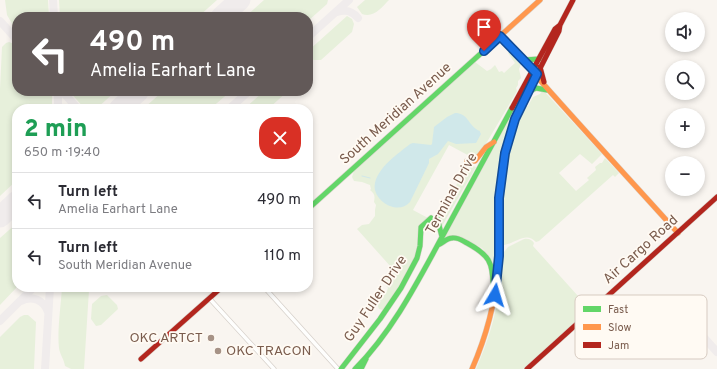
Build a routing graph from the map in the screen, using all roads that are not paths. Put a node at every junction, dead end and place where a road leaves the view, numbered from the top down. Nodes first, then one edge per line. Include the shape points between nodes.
1 (540, 0) edge
2 (573, 0) edge
3 (560, 25) junction
4 (500, 36) junction
5 (539, 59) junction
6 (525, 63) junction
7 (540, 67) junction
8 (534, 73) junction
9 (528, 80) junction
10 (544, 82) junction
11 (548, 90) junction
12 (527, 92) junction
13 (567, 110) junction
14 (494, 141) junction
15 (467, 161) dead end
16 (717, 197) edge
17 (313, 204) edge
18 (437, 217) dead end
19 (431, 218) dead end
20 (678, 233) junction
21 (442, 237) junction
22 (438, 245) junction
23 (216, 292) edge
24 (269, 292) edge
25 (609, 295) edge
26 (209, 298) junction
27 (494, 301) junction
28 (575, 326) edge
29 (368, 356) junction
30 (141, 359) dead end
31 (274, 369) edge
32 (338, 369) edge
33 (341, 369) edge
34 (355, 369) edge
35 (361, 369) edge
36 (472, 369) edge
37 (527, 369) edge

1 - 4 street, South Meridian Avenue
2 - 3 street, Terminal Drive
3 - 5 street, Terminal Drive via 555,29
3 - 7 street, Terminal Drive
4 - 6 street
4 - 17 street, South Meridian Avenue
5 - 6 street
5 - 8 street, Terminal Drive
6 - 8 street
6 - 9 street
7 - 8 street, Terminal Drive
7 - 10 street
8 - 9 street, Terminal Drive
8 - 10 street
8 - 11 street
8 - 12 street, Terminal Drive
9 - 14 street, Terminal Drive
10 - 13 street
11 - 12 street via 536,88
11 - 13 street
12 - 27 street, Terminal Drive via 511,129 503,164 499,198 499,256
13 - 20 street
14 - 15 street via 475,161
14 - 21 street, Terminal Drive
16 - 20 street, Air Cargo Road
18 - 21 street
19 - 33 street, Guy Fuller Drive via 421,227 417,258 401,288
20 - 25 street, Air Cargo Road
21 - 22 street, Terminal Drive
22 - 27 street via 453,238 482,251 488,257 493,269
22 - 29 street, Terminal Drive via 401,309
23 - 26 street
24 - 32 street
26 - 30 street
26 - 31 street
27 - 36 street, Terminal Drive
28 - 37 street, Air Cargo Road
29 - 34 street, Terminal Drive
29 - 35 street

